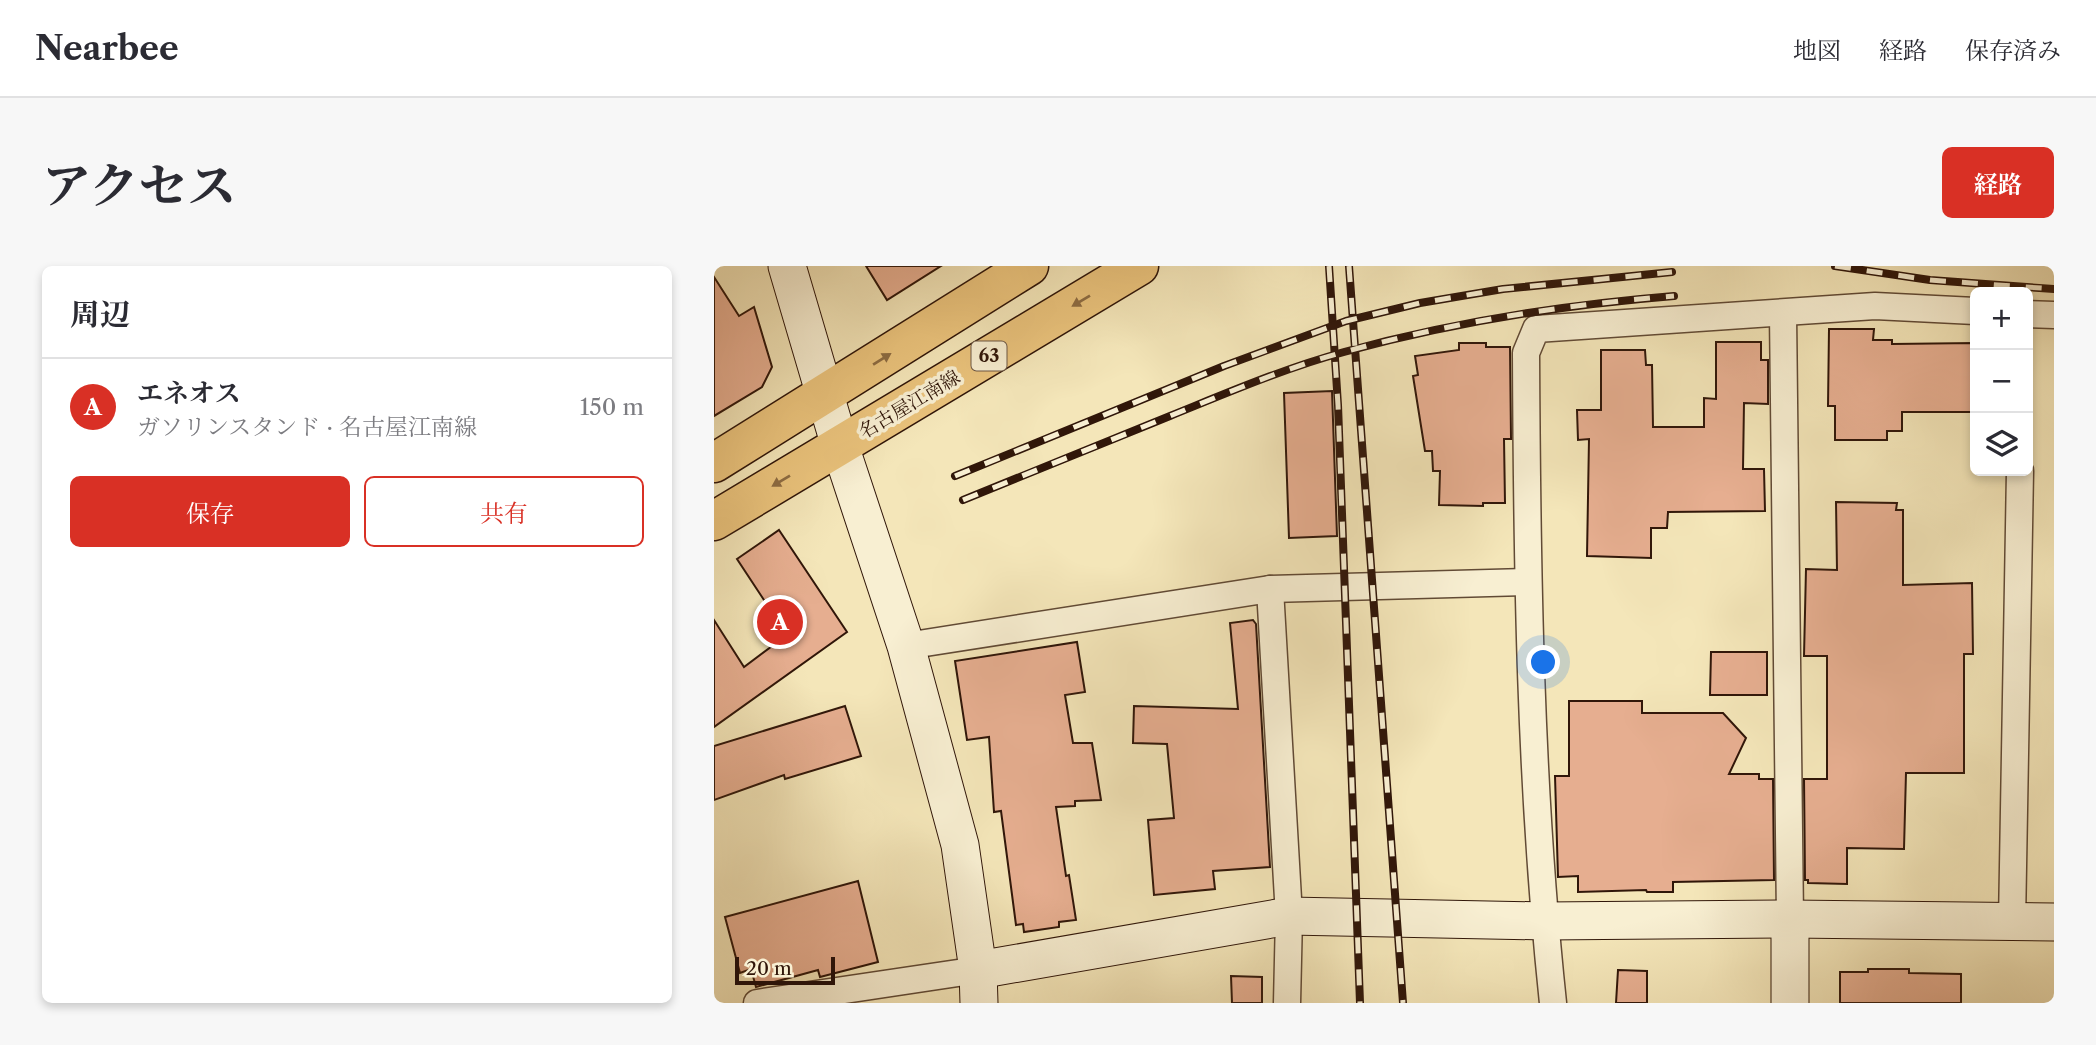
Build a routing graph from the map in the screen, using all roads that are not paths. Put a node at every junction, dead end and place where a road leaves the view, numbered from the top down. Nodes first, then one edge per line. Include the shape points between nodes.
1 (787, 266) edge
2 (1029, 266) edge
3 (1139, 266) edge
4 (1970, 311) edge
5 (1783, 314) junction
6 (2033, 314) edge
7 (2054, 315) edge
8 (824, 395) junction
9 (839, 446) junction
10 (714, 463) edge
11 (2021, 476) edge
12 (714, 521) edge
13 (1527, 582) junction
14 (1270, 589) junction
15 (906, 646) junction
16 (1289, 916) junction
17 (1790, 919) junction
18 (1545, 921) junction
19 (2054, 922) edge
20 (2012, 923) junction
21 (979, 986) edge
22 (757, 1003) edge
23 (1287, 1003) edge
24 (1553, 1003) edge
25 (1790, 1003) edge

1 - 8 street
8 -> 2 main road
3 -> 9 main road, 名古屋江南線 / 63
4 - 5 street via 1875,306
5 - 13 street via 1536,329 1526,353
5 - 17 street
6 - 7 street
8 - 9 street
8 - 10 main road
9 -> 12 main road, 名古屋江南線 / 63
9 - 15 street
11 - 20 street
13 - 14 street
13 - 18 street
14 - 15 street
14 - 16 street
15 - 21 street via 960,845
16 - 18 street
16 - 21 street
16 - 23 street
17 - 18 street
17 - 20 street
17 - 25 street
18 - 24 street
19 - 20 street
21 - 22 street

